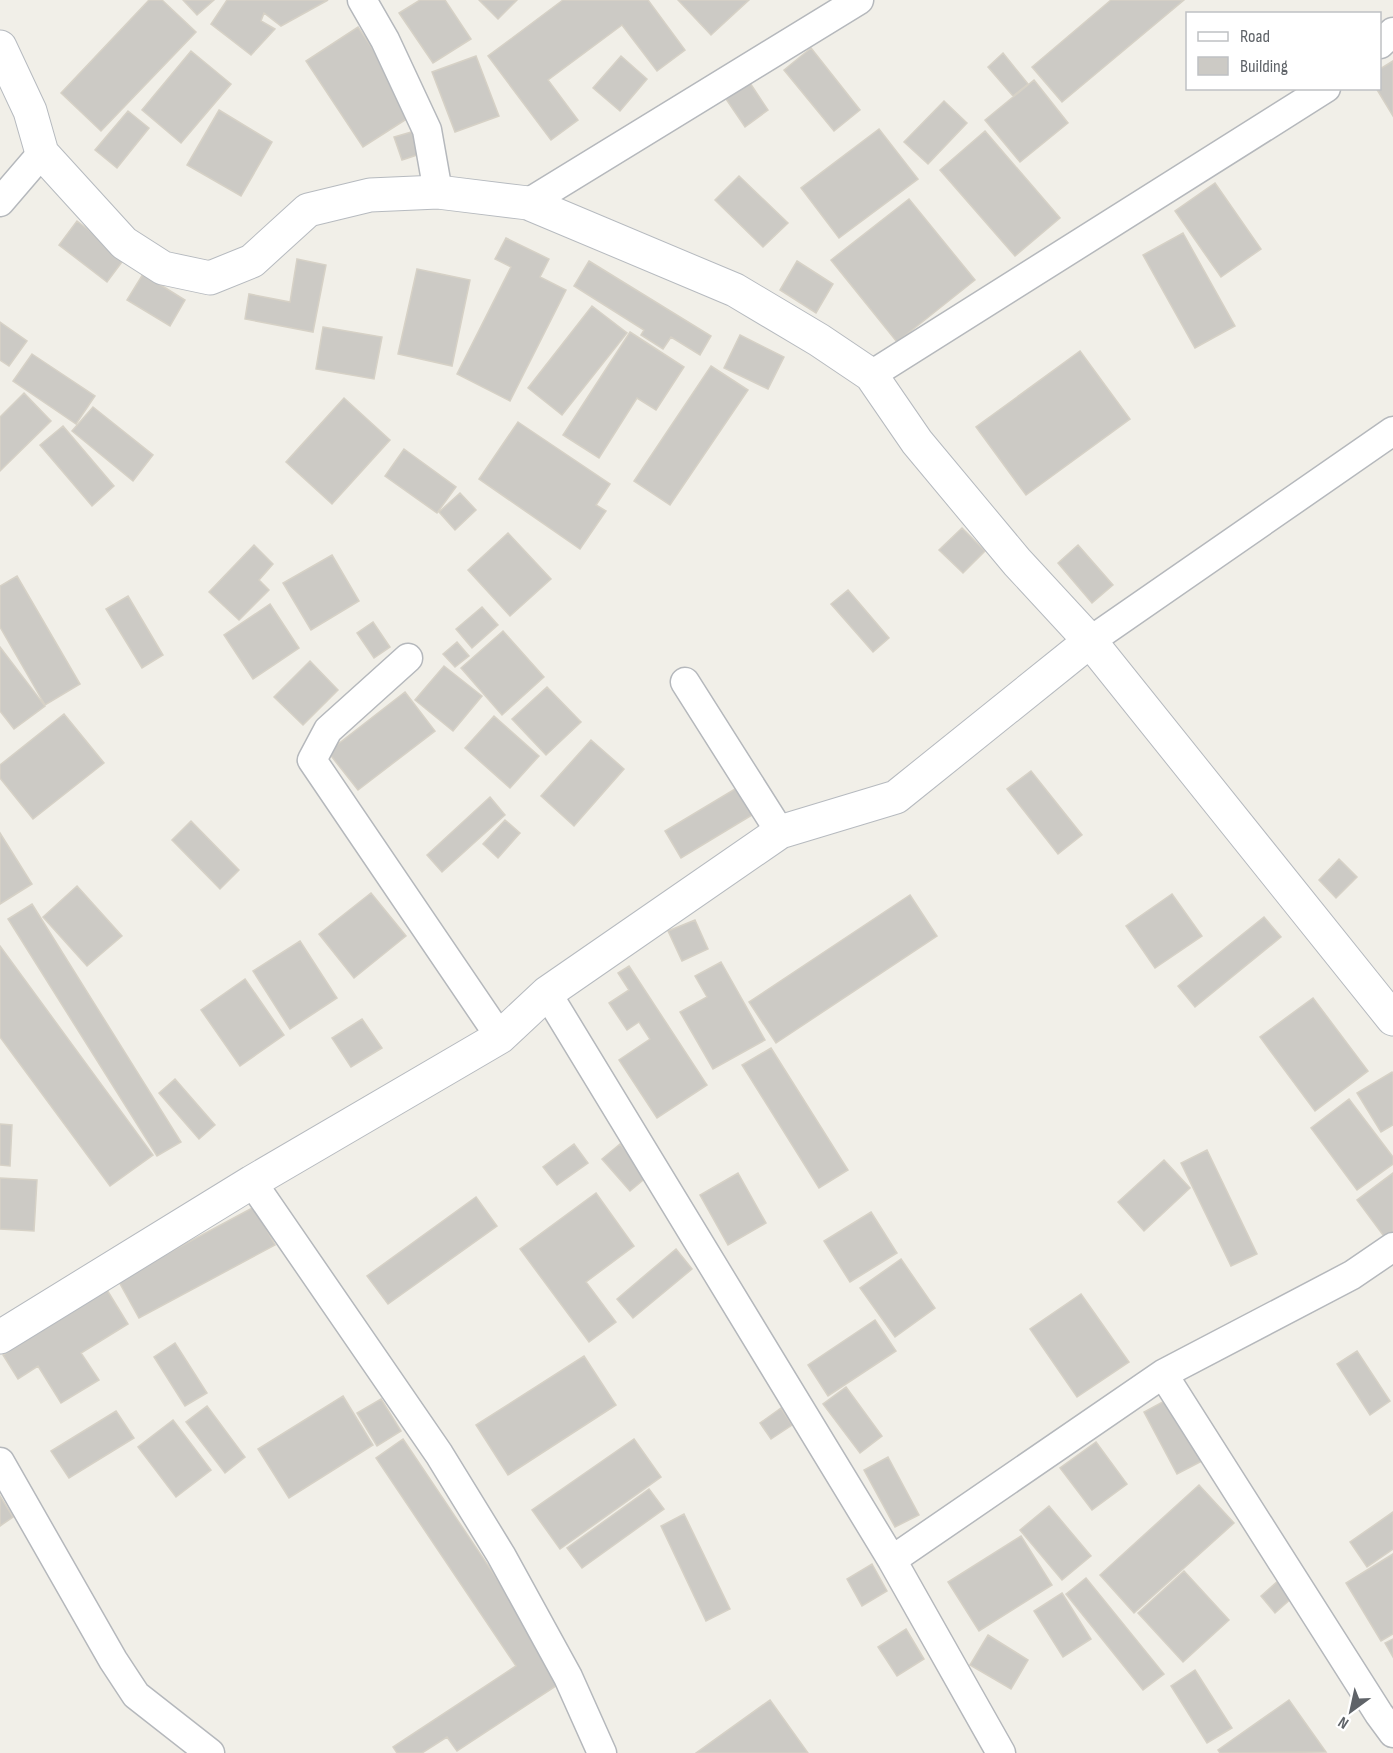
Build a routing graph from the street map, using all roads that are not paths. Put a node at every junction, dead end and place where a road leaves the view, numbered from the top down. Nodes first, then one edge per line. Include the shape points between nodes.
1 (362, 0) edge
2 (859, 0) edge
3 (1393, 32) edge
4 (1381, 43) edge
5 (0, 47) edge
6 (1323, 90) edge
7 (42, 153) junction
8 (438, 192) junction
9 (0, 202) edge
10 (528, 203) junction
11 (871, 375) junction
12 (1393, 431) edge
13 (1090, 641) junction
14 (408, 658) dead end
15 (685, 682) dead end
16 (780, 832) junction
17 (547, 993) junction
18 (1393, 1019) edge
19 (500, 1037) junction
20 (252, 1182) junction
21 (1393, 1247) edge
22 (0, 1337) edge
23 (1163, 1374) junction
24 (0, 1462) edge
25 (892, 1560) junction
26 (1393, 1733) edge
27 (210, 1753) edge
28 (602, 1753) edge
29 (1000, 1753) edge

1 - 8 street via 386,40 428,130
2 - 10 street
3 - 4 street
5 - 7 street via 30,111
6 - 11 street
7 - 8 street via 124,243 163,268 210,278 252,261 308,210 370,195
7 - 9 street
8 - 10 street
10 - 11 street via 735,290
11 - 13 street via 917,442 1017,562
12 - 13 street
13 - 16 street via 896,797
13 - 18 street
14 - 19 street via 328,730 312,760
15 - 16 street
16 - 17 street
17 - 19 street
17 - 25 street
19 - 20 street
20 - 22 street
20 - 28 street via 452,1474 568,1677
21 - 23 street via 1352,1275
23 - 25 street
23 - 26 street
24 - 27 street via 136,1695
25 - 29 street

